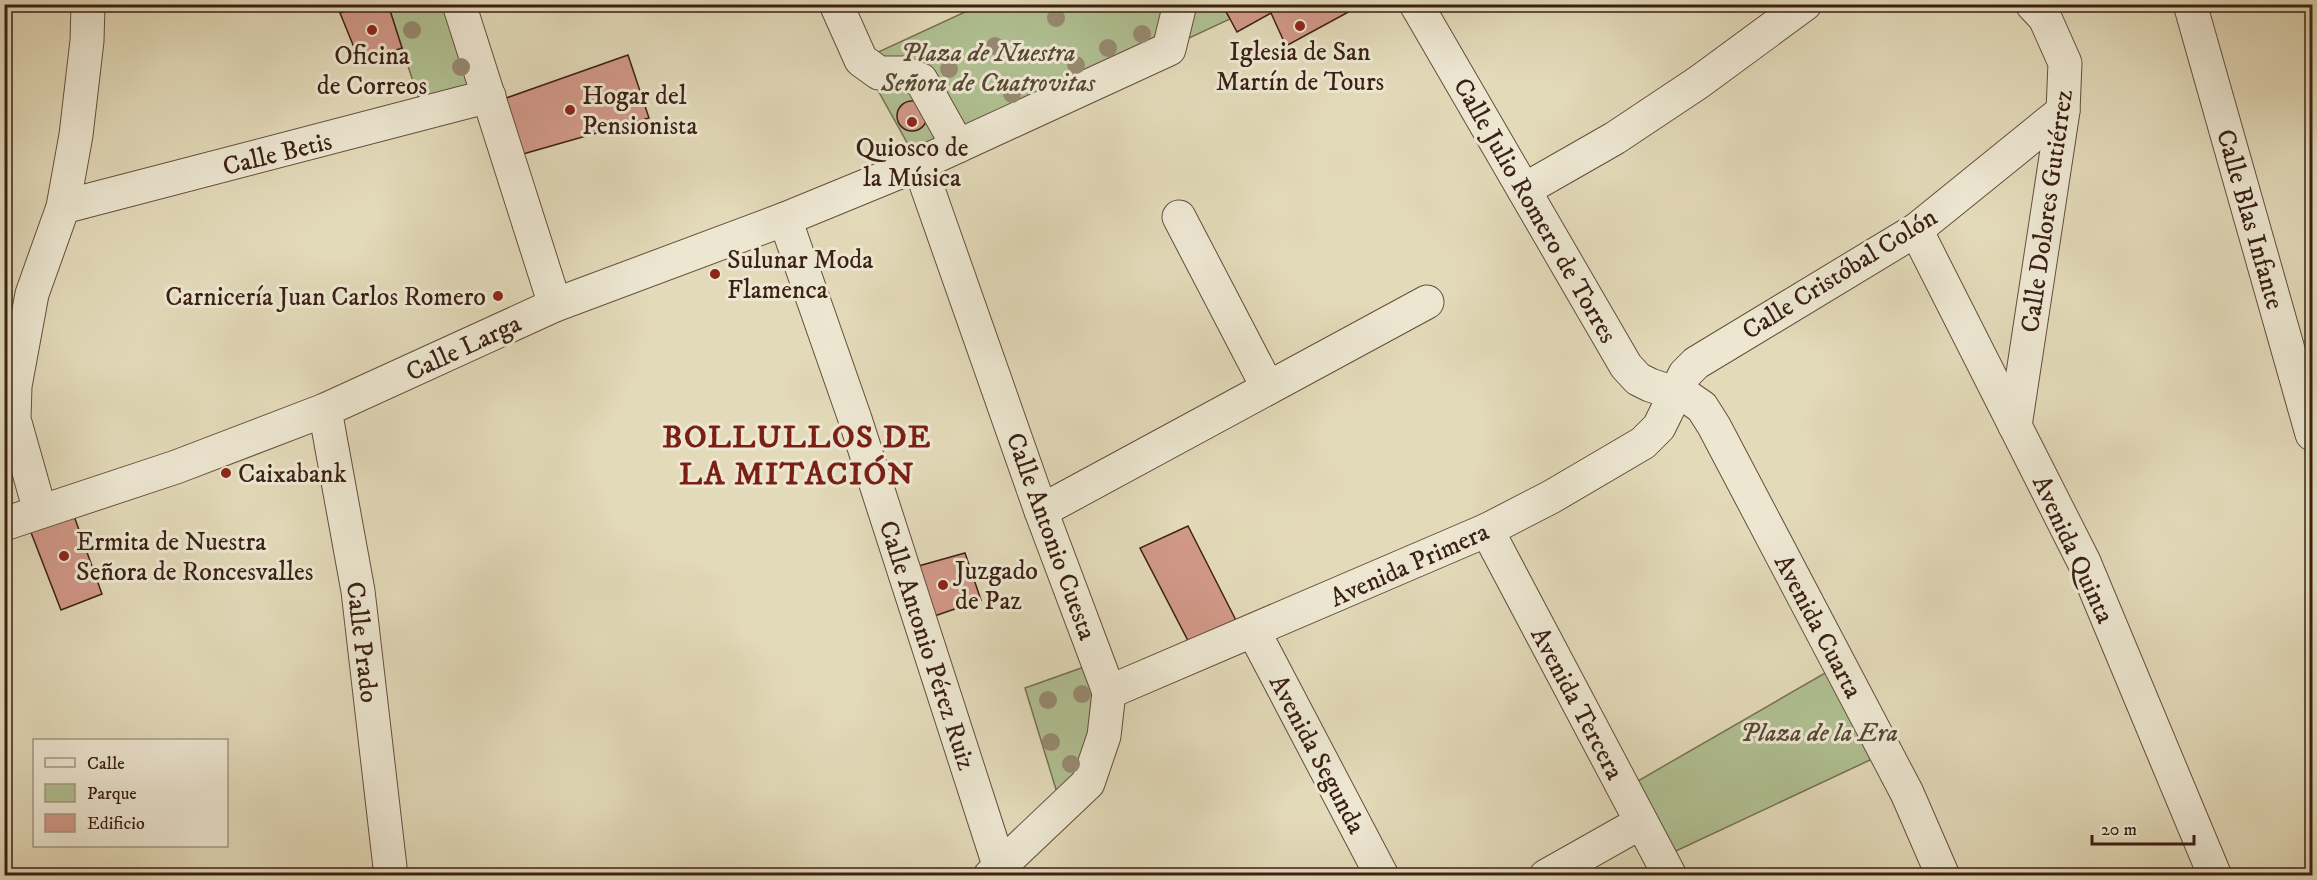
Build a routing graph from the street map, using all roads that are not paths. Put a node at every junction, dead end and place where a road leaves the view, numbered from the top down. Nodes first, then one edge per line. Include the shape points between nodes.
1 (88, 4) edge
2 (459, 4) edge
3 (836, 4) edge
4 (1180, 4) edge
5 (1416, 4) edge
6 (1805, 4) edge
7 (2032, 4) edge
8 (2190, 4) edge
9 (489, 96) junction
10 (2063, 111) junction
11 (958, 146) junction
12 (919, 164) junction
13 (1524, 190) junction
14 (63, 207) junction
15 (1179, 218) dead end
16 (785, 219) junction
17 (1916, 230) junction
18 (19, 292) edge
19 (1427, 302) dead end
20 (555, 305) junction
21 (1268, 388) junction
22 (1675, 392) junction
23 (325, 410) junction
24 (2015, 426) junction
25 (2313, 434) edge
26 (40, 511) junction
27 (1041, 511) junction
28 (4, 524) edge
29 (1487, 530) junction
30 (1254, 632) junction
31 (1109, 692) junction
32 (1640, 822) junction
33 (1005, 869) edge
34 (391, 876) edge
35 (1382, 876) edge
36 (1546, 876) edge
37 (1670, 876) edge
38 (1943, 876) edge
39 (2215, 876) edge

1 - 14 street via 76,135
2 - 9 street
3 - 11 street via 861,60 879,73 921,80
4 - 11 street, Calle Larga via 1169,50
5 - 13 street, Calle Julio Romero de Torres
6 - 13 street via 1690,89
7 - 10 street, Calle Dolores Gutiérrez via 2045,18 2065,63
8 - 25 street, Calle Blas Infante
9 - 14 street, Calle Betis
9 - 20 street
10 - 17 street, Calle Cristóbal Colón
10 - 24 street, Calle Dolores Gutiérrez
11 - 12 street, Calle Larga
12 - 16 street, Calle Larga
12 - 27 street, Calle Antonio Cuesta
13 - 22 street, Calle Julio Romero de Torres via 1626,366 1638,379
14 - 18 street
15 - 21 street
16 - 20 street, Calle Larga
16 - 33 street, Calle Antonio Pérez Ruiz
17 - 22 street, Calle Cristóbal Colón via 1708,354 1685,374
17 - 24 street, Avenida Quinta
18 - 26 street via 14,419
19 - 21 street
20 - 23 street, Calle Larga
21 - 27 street
22 - 29 street, Avenida Primera via 1659,428 1643,443
22 - 38 street, Avenida Cuarta via 1702,407 1714,426 1907,793
23 - 26 street, Calle Larga via 176,467
23 - 34 street, Calle Prado via 358,591
24 - 39 street, Avenida Quinta via 2084,562
26 - 28 street, Calle Larga
27 - 31 street, Calle Antonio Cuesta
29 - 30 street, Avenida Primera
29 - 32 street, Avenida Tercera
30 - 31 street, Avenida Primera
30 - 35 street, Avenida Segunda
31 - 33 street, Calle Antonio Cuesta via 1104,736 1088,783
32 - 36 street
32 - 37 street, Avenida Tercera

